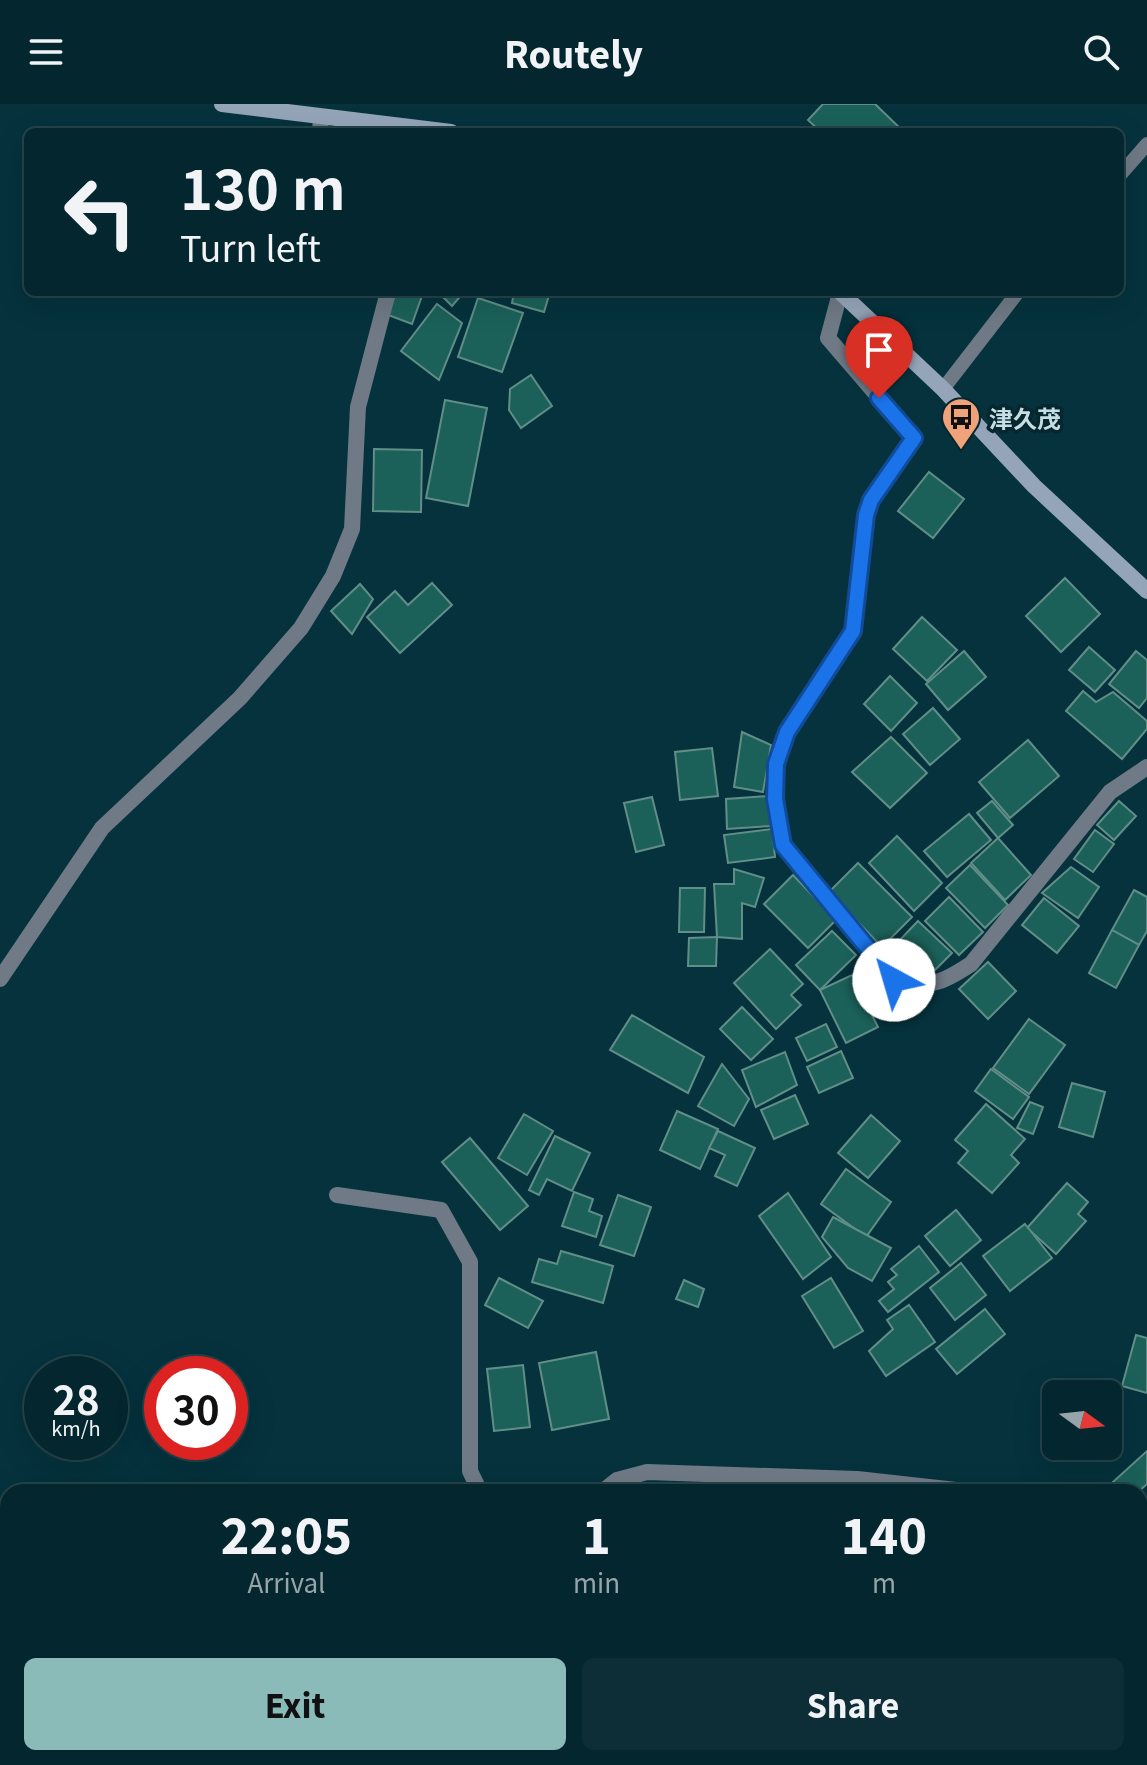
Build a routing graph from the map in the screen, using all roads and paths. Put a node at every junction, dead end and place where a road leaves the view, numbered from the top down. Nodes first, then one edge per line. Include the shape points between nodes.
1 (222, 104) edge
2 (320, 125) edge
3 (376, 128) edge
4 (1147, 144) edge
5 (1124, 170) edge
6 (387, 296) edge
7 (839, 296) edge
8 (844, 296) edge
9 (1015, 296) edge
10 (943, 389) junction
11 (1147, 591) edge
12 (1147, 767) edge
13 (0, 979) edge
14 (337, 1195) dead end
15 (476, 1484) edge
16 (612, 1484) edge
17 (902, 1484) edge

1 - 2 main road
2 - 3 main road
4 - 5 lane
6 - 13 street via 358,407 352,529 333,576 301,628 240,698 102,828
7 - 12 street via 828,338 914,438 866,515 853,631 787,732 776,764 775,799 783,845 894,980 920,986 944,982 971,964 1110,792
8 - 10 main road
9 - 10 lane
10 - 11 main road via 1034,486
14 - 15 street via 441,1210 470,1262 470,1471
16 - 17 street via 647,1472

